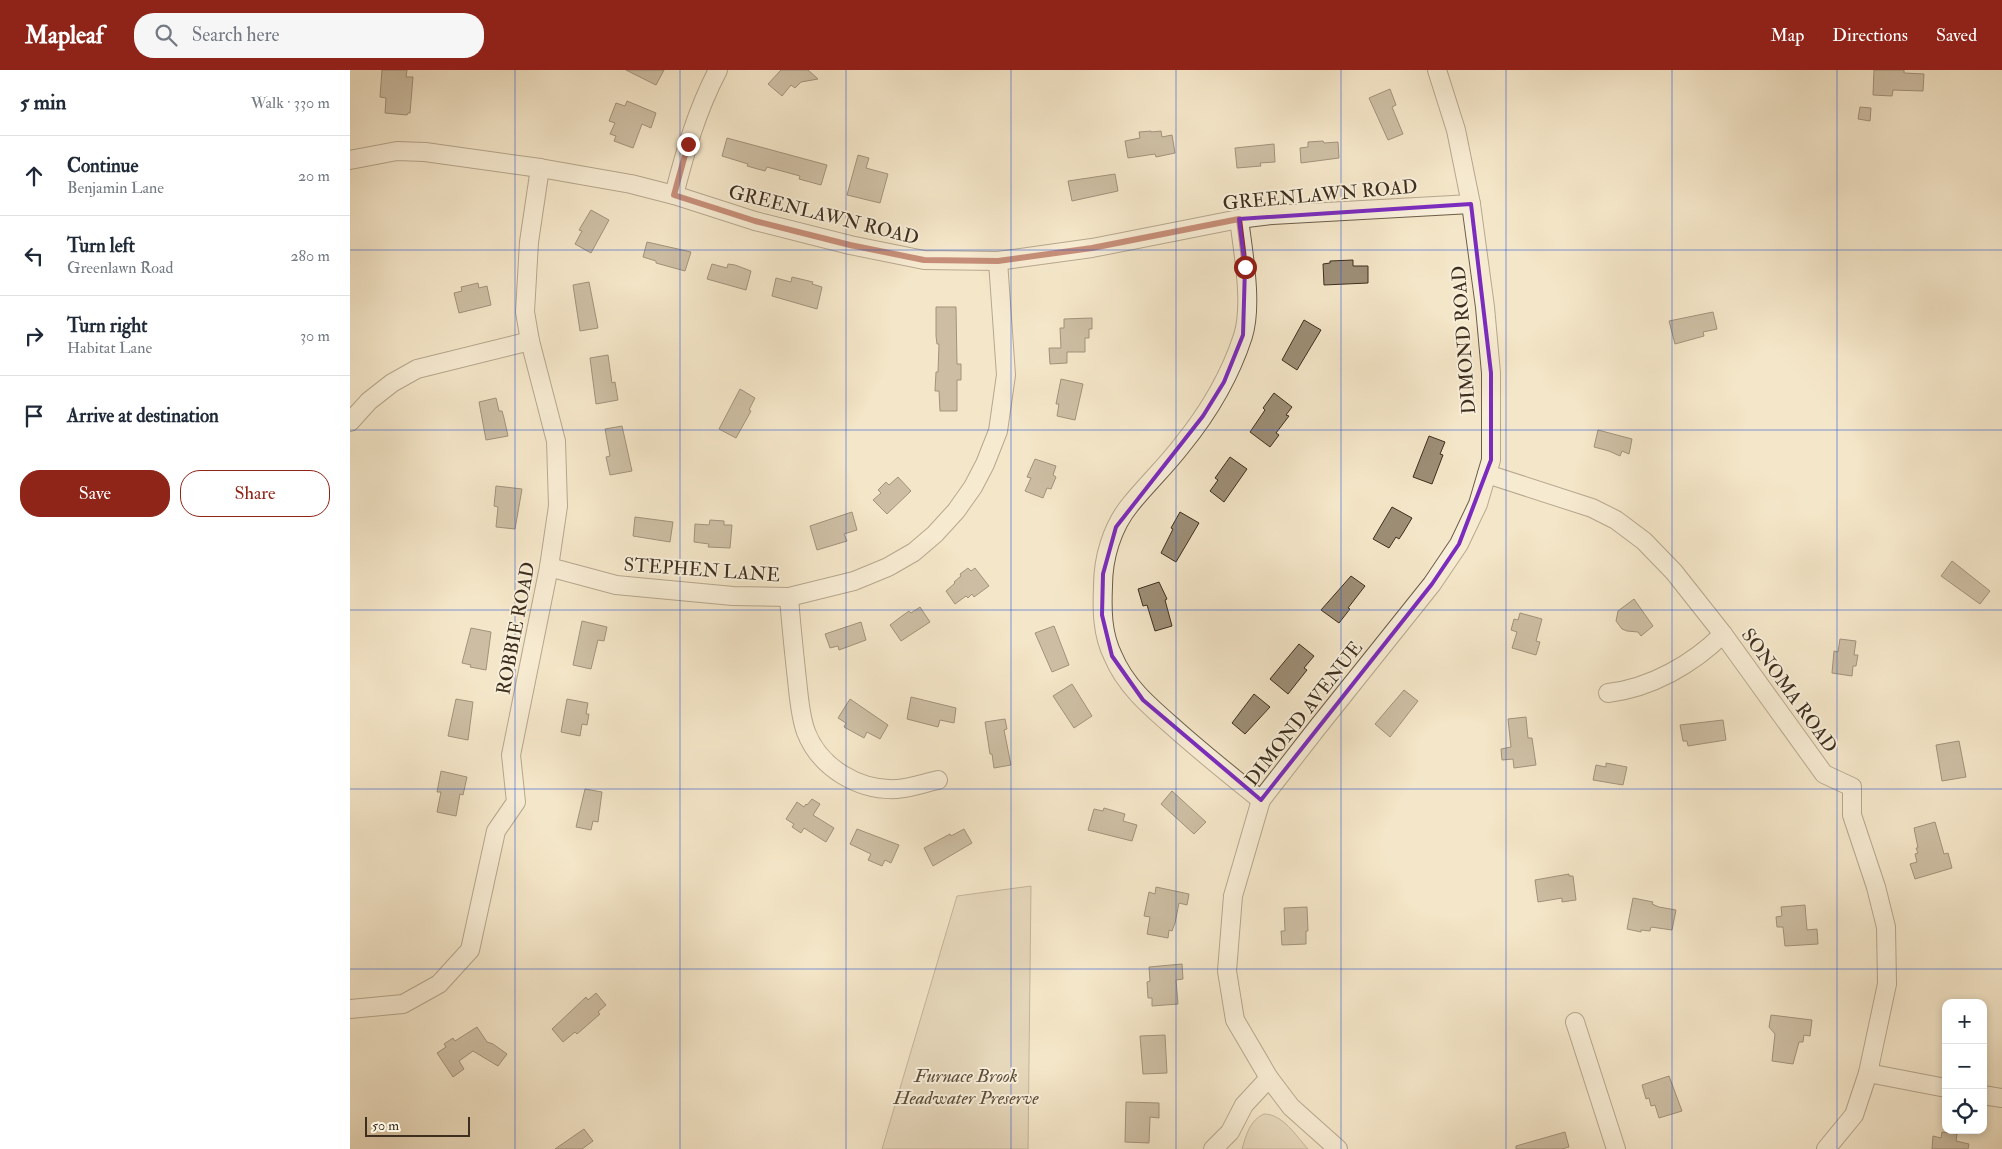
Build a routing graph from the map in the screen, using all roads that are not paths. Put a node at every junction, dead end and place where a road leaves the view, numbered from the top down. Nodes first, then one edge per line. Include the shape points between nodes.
1 (718, 70) edge
2 (1437, 70) edge
3 (350, 160) edge
4 (540, 168) junction
5 (674, 195) junction
6 (1471, 204) junction
7 (1239, 219) junction
8 (998, 261) junction
9 (530, 341) junction
10 (350, 422) edge
11 (1487, 474) junction
12 (549, 567) junction
13 (789, 596) junction
14 (1723, 634) junction
15 (1608, 693) dead end
16 (938, 780) dead end
17 (1261, 800) junction
18 (350, 1009) edge
19 (1575, 1022) dead end
20 (1868, 1073) junction
21 (1269, 1078) junction
22 (1942, 1087) edge
23 (1987, 1095) edge
24 (2002, 1098) edge
25 (1213, 1149) edge
26 (1338, 1149) edge
27 (1616, 1149) edge
28 (1826, 1149) edge

1 - 5 street via 688,144
2 - 6 street via 1456,130
3 - 4 street, GREENLAWN ROAD via 397,151 425,152
4 - 5 street, GREENLAWN ROAD
4 - 9 street, ROBBIE ROAD via 529,242 525,312
5 - 8 street, GREENLAWN ROAD via 755,221 850,245 924,260
6 - 7 street, GREENLAWN ROAD
6 - 11 street, DIMOND ROAD via 1491,373 1491,460
7 - 8 street, GREENLAWN ROAD via 1092,248
7 - 17 street via 1245,267 1243,335 1224,382 1203,416 1116,526 1103,574 1102,615 1112,656 1125,679 1143,700
8 - 13 street, STEPHEN LANE via 1006,375 1003,404 998,431 973,487 935,534 888,568 854,581
9 - 10 street via 417,369 392,383
9 - 12 street, ROBBIE ROAD via 556,440 558,506
11 - 14 street, SONOMA ROAD via 1592,508 1616,520 1644,540
11 - 17 street, DIMOND AVENUE via 1478,504 1459,544 1432,584
12 - 13 street, STEPHEN LANE via 616,585 733,596
12 - 18 street, ROBBIE ROAD via 511,755 516,802 496,831 470,950 439,984 404,1004
13 - 16 street via 800,706 806,733 818,754 834,770 871,786 894,789
14 - 15 street via 1685,665 1650,682
14 - 20 street, SONOMA ROAD via 1824,774 1852,787 1852,815 1886,927 1887,984
17 - 21 street, DIMOND AVENUE via 1233,896 1227,971 1236,1020
19 - 27 street
20 - 22 street
20 - 28 street, SONOMA ROAD via 1854,1115
21 - 25 street via 1244,1105 1230,1132
21 - 26 street, DIMOND AVENUE via 1291,1107
23 - 24 street

